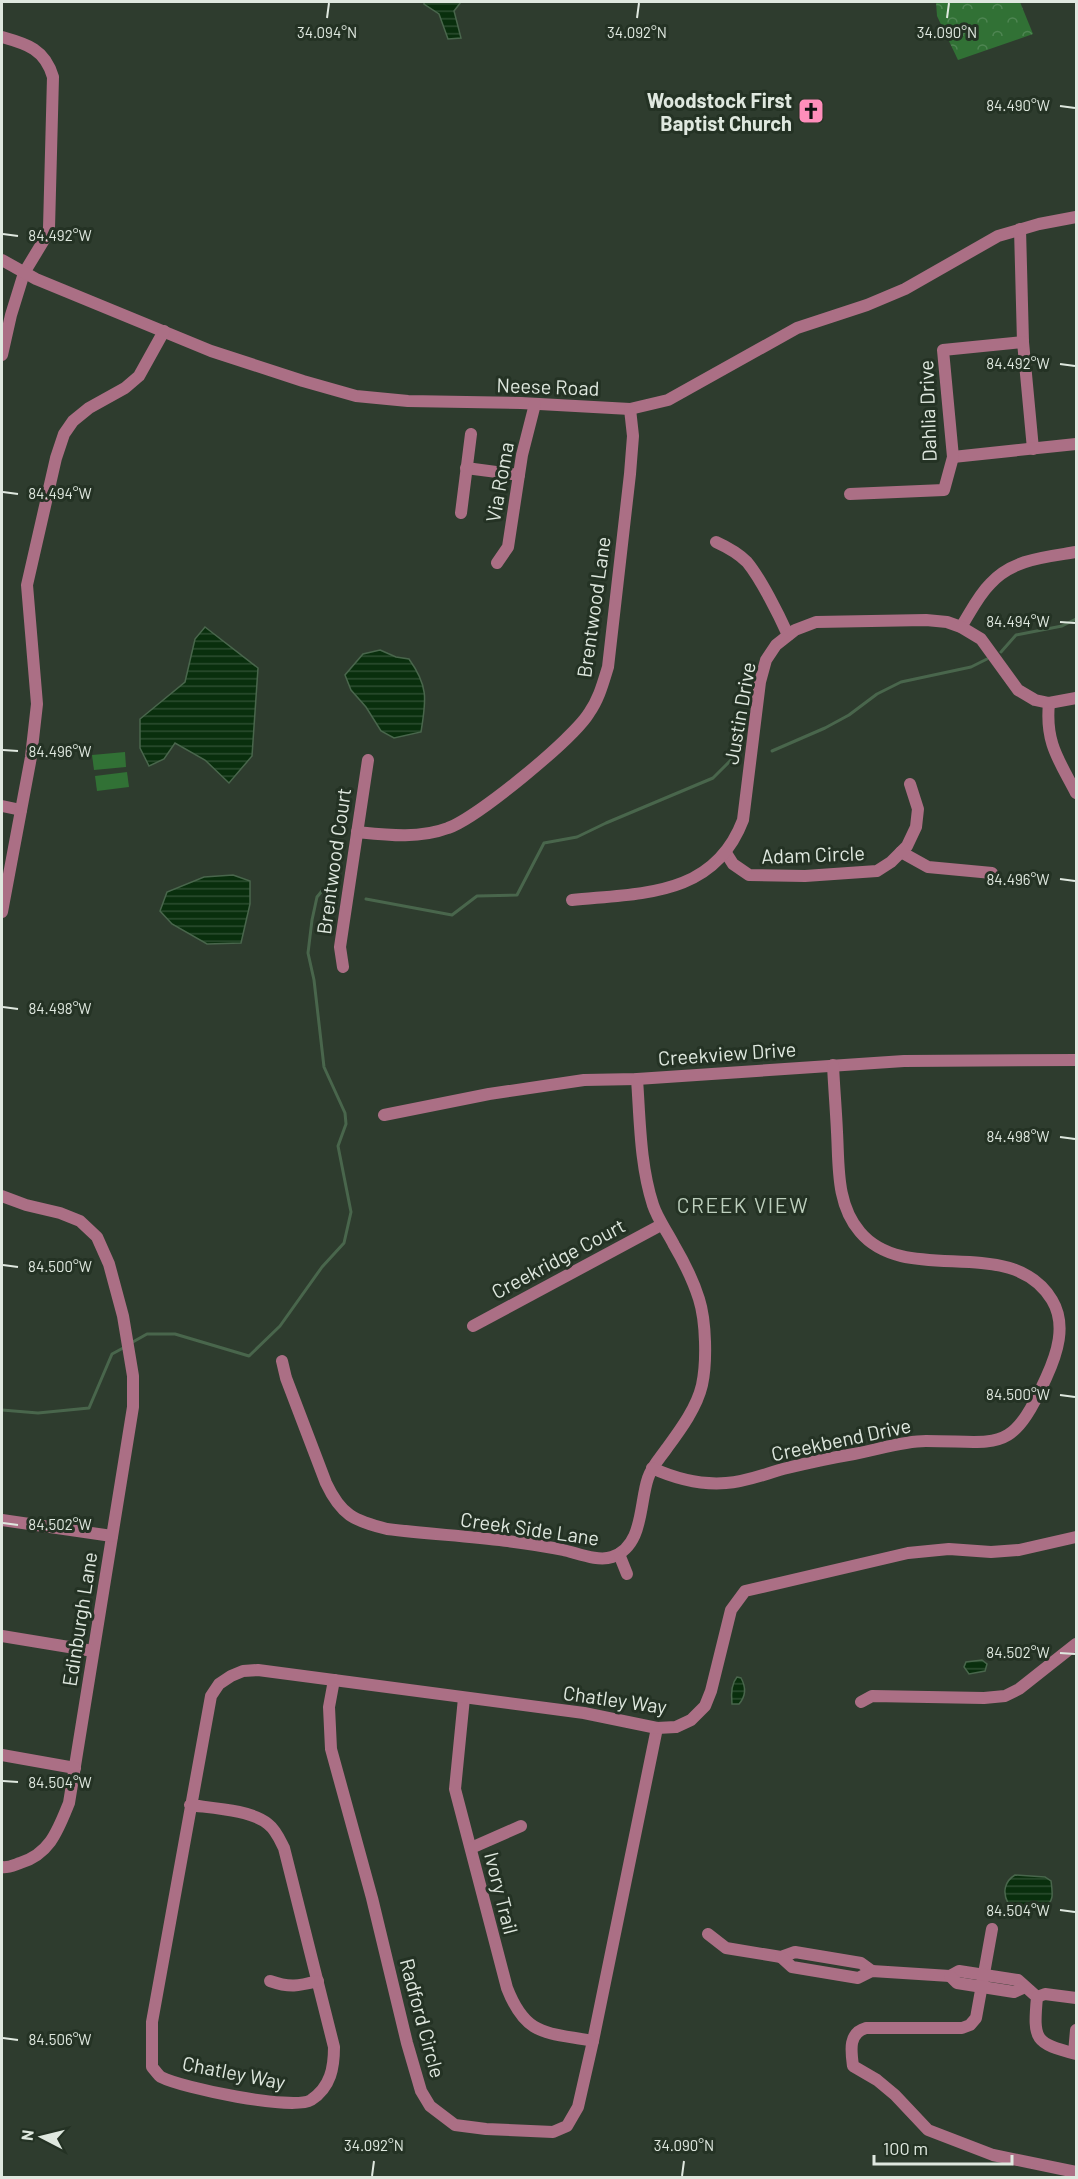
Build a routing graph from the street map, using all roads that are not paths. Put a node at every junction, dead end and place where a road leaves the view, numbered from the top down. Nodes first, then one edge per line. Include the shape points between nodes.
1 (2, 37) edge
2 (1077, 217) edge
3 (1020, 229) junction
4 (2, 260) edge
5 (24, 273) junction
6 (164, 331) junction
7 (1023, 342) junction
8 (2, 346) edge
9 (535, 404) junction
10 (630, 408) junction
11 (471, 434) dead end
12 (1077, 444) edge
13 (1033, 449) junction
14 (953, 457) junction
15 (466, 468) junction
16 (519, 475) junction
17 (850, 494) dead end
18 (461, 513) dead end
19 (716, 542) dead end
20 (1077, 552) edge
21 (497, 563) dead end
22 (961, 627) junction
23 (788, 635) junction
24 (1077, 698) edge
25 (1049, 703) junction
26 (368, 760) dead end
27 (910, 784) dead end
28 (1077, 793) edge
29 (2, 806) edge
30 (21, 810) junction
31 (357, 832) junction
32 (901, 852) junction
33 (726, 853) junction
34 (992, 873) dead end
35 (572, 900) dead end
36 (2, 912) edge
37 (343, 967) dead end
38 (1077, 1060) edge
39 (833, 1065) junction
40 (637, 1079) junction
41 (384, 1115) dead end
42 (2, 1196) edge
43 (661, 1225) junction
44 (472, 1326) dead end
45 (282, 1361) dead end
46 (652, 1467) junction
47 (2, 1520) edge
48 (112, 1536) junction
49 (1077, 1537) edge
50 (620, 1554) junction
51 (627, 1574) dead end
52 (2, 1636) edge
53 (1077, 1644) edge
54 (93, 1651) junction
55 (334, 1680) junction
56 (464, 1698) junction
57 (861, 1702) dead end
58 (657, 1728) junction
59 (2, 1755) edge
60 (75, 1768) junction
61 (190, 1805) junction
62 (521, 1826) dead end
63 (471, 1848) junction
64 (2, 1867) edge
65 (992, 1929) dead end
66 (708, 1934) dead end
67 (270, 1981) dead end
68 (318, 1981) junction
69 (983, 1981) junction
70 (1036, 1997) junction
71 (1077, 1998) edge
72 (1077, 2030) edge
73 (593, 2041) junction
74 (1075, 2054) edge
75 (1077, 2172) edge

1 - 5 street via 32,47 43,57 53,77 49,228
2 - 3 street, Neese Road
3 - 7 street
3 - 10 street, Neese Road via 991,240 888,297 797,328 668,400
4 - 5 street, Neese Road
5 - 6 street, Neese Road
5 - 8 street
6 - 9 street, Neese Road via 242,361 356,396
6 - 30 street via 139,376 73,421 56,458 27,585 37,704
7 - 13 street
7 - 14 street, Dahlia Drive via 943,350
9 - 10 street, Neese Road
9 - 16 street, Via Roma
10 - 31 street, Brentwood Lane via 630,474 608,667 589,714 571,735 507,788 449,828 395,836
11 - 15 street
12 - 13 street
13 - 14 street
14 - 17 street, Dahlia Drive via 944,490
15 - 16 street
15 - 18 street
16 - 21 street, Via Roma via 508,547
19 - 23 street via 747,562
20 - 22 street via 1036,558 1009,568 989,584
22 - 23 street, Justin Drive via 926,620 816,622
22 - 25 street, Justin Drive via 981,639 1018,690
23 - 33 street, Justin Drive via 766,660 743,820
24 - 25 street
25 - 28 street via 1051,745
26 - 31 street, Brentwood Court
27 - 32 street, Adam Circle via 918,809 916,827
29 - 30 street
30 - 36 street
31 - 37 street, Brentwood Court via 340,947
32 - 33 street, Adam Circle via 877,871 806,876 749,875 733,864
32 - 34 street via 928,867
33 - 35 street, Justin Drive via 710,868 663,891
38 - 39 street, Creekview Drive via 904,1060
39 - 40 street, Creekview Drive
39 - 46 street, Creekbend Drive via 839,1179 846,1209 858,1230 876,1246 899,1255 1017,1269 1042,1286 1056,1309 1060,1327 1055,1357 1022,1424 989,1443 912,1443 724,1483 671,1476
40 - 41 street, Creekview Drive via 559,1083
40 - 43 street, Creek Side Lane via 647,1182
42 - 48 street, Edinburgh Lane via 80,1221 97,1236 109,1264 133,1376 132,1407
43 - 44 street, Creekridge Court
43 - 46 street, Creek Side Lane via 700,1300 704,1374 690,1414
45 - 50 street, Creek Side Lane via 326,1483 334,1500 353,1518 387,1529 548,1547 599,1558
46 - 50 street, Creek Side Lane via 637,1531
47 - 48 street
48 - 54 street, Edinburgh Lane
49 - 58 street, Chatley Way via 1019,1550 909,1553 745,1590 731,1610 705,1706 684,1724
50 - 51 street
52 - 54 street
53 - 57 street via 1005,1696 872,1696
54 - 60 street, Edinburgh Lane
55 - 56 street, Chatley Way
55 - 61 street, Chatley Way via 258,1670 243,1671 219,1684 211,1696
55 - 73 street, Radford Circle via 329,1707 331,1749 407,2043 421,2091 430,2106 455,2125 553,2132 567,2126 578,2107
56 - 58 street, Chatley Way via 584,1713
56 - 63 street, Ivory Trail via 455,1789
58 - 73 street, Radford Circle
59 - 60 street
60 - 64 street, Edinburgh Lane via 69,1803 55,1838 41,1853
61 - 68 street, Chatley Way via 253,1817 268,1823 277,1835 284,1848
61 - 68 street, Chatley Way via 152,2022 152,2067 161,2076 207,2091 277,2102 311,2100 334,2069 334,2047
62 - 63 street
63 - 73 street, Ivory Trail via 515,2009 542,2031
65 - 69 street
66 - 69 street via 726,1948 781,1957 795,1952 861,1963 872,1971 950,1976 957,1983
67 - 68 street via 297,1986
69 - 70 street via 1018,1980
69 - 75 street via 976,2018 970,2025 866,2028 853,2037 853,2066 895,2095 928,2130 993,2155
70 - 71 street via 1045,1994
70 - 74 street via 1035,2022 1043,2043
72 - 74 street

